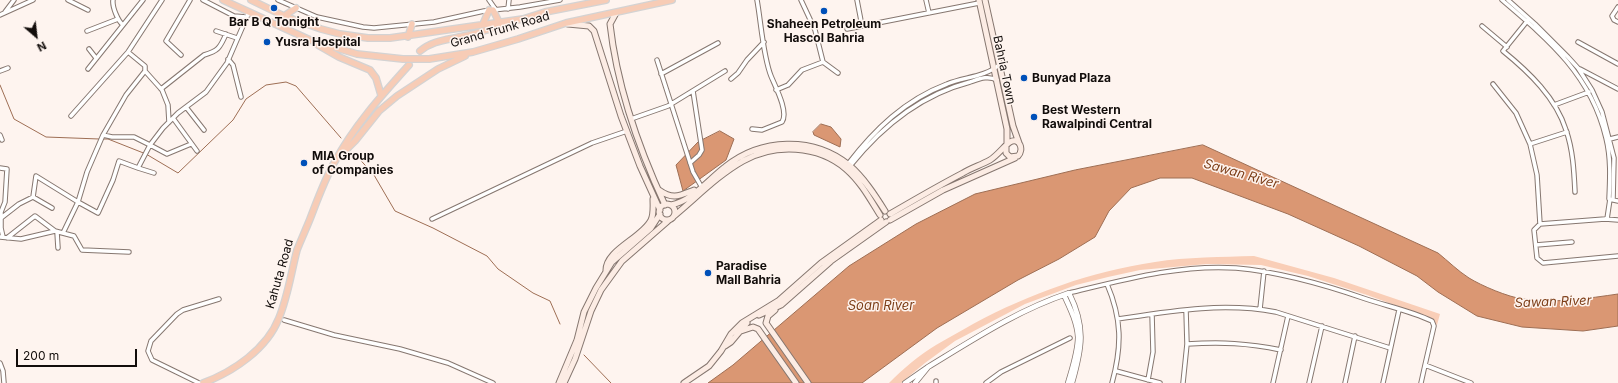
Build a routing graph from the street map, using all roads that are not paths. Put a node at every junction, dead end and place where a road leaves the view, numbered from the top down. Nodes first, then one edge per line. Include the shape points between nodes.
1 (14, 0) edge
2 (33, 0) edge
3 (68, 0) edge
4 (113, 0) edge
5 (143, 0) edge
6 (162, 0) edge
7 (190, 0) edge
8 (204, 0) edge
9 (223, 0) edge
10 (230, 0) edge
11 (251, 0) edge
12 (278, 0) edge
13 (489, 0) edge
14 (509, 0) edge
15 (560, 0) edge
16 (606, 0) edge
17 (672, 0) edge
18 (757, 0) edge
19 (801, 0) edge
20 (858, 0) edge
21 (926, 0) edge
22 (985, 0) edge
23 (1502, 0) edge
24 (1508, 0) edge
25 (979, 2) edge
26 (235, 5) junction
27 (1618, 7) edge
28 (296, 8) junction
29 (508, 9) junction
30 (88, 10) dead end
31 (493, 10) junction
32 (5, 13) junction
33 (616, 13) junction
34 (928, 13) junction
35 (248, 14) junction
36 (0, 15) edge
37 (284, 16) junction
38 (118, 19) junction
39 (523, 19) junction
40 (1528, 20) junction
41 (499, 22) junction
42 (1618, 22) edge
43 (566, 23) junction
44 (412, 24) junction
45 (483, 24) junction
46 (123, 25) junction
47 (862, 26) junction
48 (1482, 26) dead end
49 (847, 29) dead end
50 (87, 31) dead end
51 (216, 31) dead end
52 (226, 34) junction
53 (408, 37) junction
54 (237, 38) junction
55 (310, 40) junction
56 (764, 42) junction
57 (1578, 42) dead end
58 (718, 43) dead end
59 (1506, 47) junction
60 (89, 48) dead end
61 (420, 51) dead end
62 (128, 52) junction
63 (473, 52) junction
64 (180, 55) dead end
65 (96, 58) junction
66 (228, 59) junction
67 (657, 60) dead end
68 (823, 62) junction
69 (1618, 64) edge
70 (409, 65) dead end
71 (999, 65) junction
72 (8, 68) dead end
73 (88, 69) dead end
74 (994, 69) junction
75 (1576, 69) junction
76 (0, 71) edge
77 (145, 72) junction
78 (725, 72) dead end
79 (838, 73) dead end
80 (661, 74) junction
81 (731, 79) dead end
82 (997, 80) junction
83 (1493, 84) dead end
84 (161, 89) junction
85 (1618, 89) edge
86 (776, 90) junction
87 (693, 91) junction
88 (1590, 91) junction
89 (381, 95) junction
90 (241, 97) dead end
91 (671, 105) junction
92 (1554, 105) junction
93 (186, 107) junction
94 (70, 116) dead end
95 (173, 118) junction
96 (630, 119) junction
97 (169, 122) junction
98 (752, 129) dead end
99 (204, 130) dead end
100 (627, 131) junction
101 (1567, 132) junction
102 (0, 135) edge
103 (1618, 137) edge
104 (101, 138) junction
105 (1610, 139) junction
106 (0, 140) edge
107 (1019, 143) junction
108 (191, 144) junction
109 (1530, 144) junction
110 (150, 145) junction
111 (1006, 146) junction
112 (197, 151) dead end
113 (1016, 157) junction
114 (690, 163) junction
115 (334, 164) junction
116 (849, 165) junction
117 (0, 168) edge
118 (138, 168) junction
119 (1616, 172) edge
120 (154, 174) dead end
121 (700, 188) junction
122 (658, 189) junction
123 (1575, 192) dead end
124 (653, 196) junction
125 (33, 197) junction
126 (1611, 199) junction
127 (1618, 201) edge
128 (78, 202) junction
129 (2, 204) edge
130 (668, 205) junction
131 (52, 208) dead end
132 (885, 211) junction
133 (660, 212) junction
134 (674, 216) junction
135 (1, 218) junction
136 (880, 218) junction
137 (432, 219) dead end
138 (889, 219) junction
139 (1607, 219) junction
140 (669, 220) junction
141 (1618, 220) edge
142 (1540, 224) junction
143 (56, 231) junction
144 (63, 233) junction
145 (3, 237) edge
146 (1572, 242) dead end
147 (1536, 245) junction
148 (58, 248) dead end
149 (129, 252) dead end
150 (1618, 256) edge
151 (1264, 271) junction
152 (606, 272) junction
153 (1107, 284) junction
154 (1067, 294) junction
155 (218, 299) dead end
156 (778, 308) junction
157 (1260, 309) junction
158 (1186, 310) junction
159 (1399, 310) junction
160 (1152, 314) junction
161 (1288, 316) junction
162 (1118, 319) junction
163 (284, 320) dead end
164 (1322, 326) junction
165 (740, 331) junction
166 (1355, 336) junction
167 (1070, 338) dead end
168 (1187, 344) junction
169 (725, 346) junction
170 (1390, 348) junction
171 (1281, 350) junction
172 (0, 364) edge
173 (1425, 365) junction
174 (928, 367) junction
175 (1116, 371) junction
176 (1148, 380) junction
177 (1458, 381) edge
178 (4, 383) edge
179 (199, 383) edge
180 (203, 383) edge
181 (493, 383) edge
182 (559, 383) edge
183 (564, 383) edge
184 (684, 383) edge
185 (796, 383) edge
186 (808, 383) edge
187 (905, 383) edge
188 (915, 383) edge
189 (986, 383) edge
190 (1068, 383) edge
191 (1072, 383) edge
192 (1112, 383) edge
193 (1160, 383) edge
194 (1183, 383) edge
195 (1273, 383) edge
196 (1309, 383) edge
197 (1345, 383) edge
198 (1383, 383) edge
199 (1422, 383) edge
200 (1471, 383) edge

1 - 32 street
2 - 32 street
3 - 30 street
4 - 38 street
5 - 46 street
6 - 62 street
7 - 64 street via 166,41
8 - 35 street via 234,16
9 - 26 highway, Grand Trunk Road
10 - 26 highway
11 - 37 highway, Grand Trunk Road
12 - 28 street
13 - 31 street
14 - 29 street
15 - 29 street
16 - 39 highway, Grand Trunk Road
17 - 33 highway, Grand Trunk Road
18 - 56 street
19 - 68 street via 815,30
20 - 47 street
21 - 34 street
22 - 71 main road, Bahria Town
23 - 40 street
24 - 40 street
25 - 34 street
25 - 74 main road, Bahria Town
26 - 35 highway, Grand Trunk Road
27 - 42 street via 1612,16
28 - 37 highway
28 - 44 street via 317,17 363,27
29 - 31 street
31 - 41 highway
31 - 44 street
31 - 45 highway
32 - 36 street
33 - 43 highway, Grand Trunk Road
33 - 96 main road via 610,24 618,76
34 - 47 street
35 - 54 street
35 - 55 highway, Grand Trunk Road
37 - 53 highway, Grand Trunk Road via 340,34 368,38
38 - 46 street
38 - 50 street
39 - 41 highway, Grand Trunk Road
39 - 61 highway via 435,42
40 - 59 street
40 - 75 street
41 - 45 highway, Grand Trunk Road
43 - 63 highway, Grand Trunk Road
43 - 100 main road via 589,26 594,31
44 - 53 highway
45 - 53 highway, Grand Trunk Road
46 - 65 street
47 - 49 street
48 - 59 street
51 - 52 street
52 - 54 street
52 - 84 street via 218,49 204,55
54 - 66 street
55 - 63 highway, Grand Trunk Road, bridge via 357,54 403,59 429,59
55 - 89 highway via 339,57 370,70 376,78
56 - 81 street
56 - 86 street via 768,70
57 - 69 street
58 - 80 street
59 - 92 street via 1503,51 1533,77
60 - 65 street
62 - 77 street via 145,66
62 - 94 street
63 - 115 highway, Kahuta Road via 438,69 378,111
65 - 73 street
66 - 90 street via 233,65
66 - 93 street via 206,92
67 - 80 street
68 - 79 street
68 - 86 street via 802,70 788,86
70 - 89 highway, Kahuta Road
71 - 74 street
71 - 107 main road, Bahria Town
72 - 76 street
74 - 82 main road, Bahria Town
74 - 116 street via 938,87 910,102 875,131
75 - 85 street
75 - 88 street
77 - 84 street
77 - 104 street via 126,95
78 - 87 street
80 - 91 street
82 - 111 main road, Bahria Town via 1007,129
82 - 116 street via 988,77 963,84 940,92 912,107 893,120
83 - 109 street via 1516,113
84 - 97 street via 168,106
86 - 98 street via 784,119 762,130
87 - 91 street
87 - 114 street via 702,150
88 - 92 street
88 - 105 street via 1602,112
88 - 126 street via 1606,138
89 - 115 highway, Kahuta Road via 352,133
91 - 96 street
91 - 114 street
92 - 101 street
93 - 95 street
93 - 99 street
95 - 97 street
95 - 108 street
96 - 122 main road
97 - 110 street
100 - 124 main road
100 - 137 street via 592,143
101 - 109 street
101 - 123 street via 1573,158
102 - 106 street
103 - 105 street
104 - 110 street via 134,137
104 - 128 street
105 - 119 street
107 - 111 main road via 1013,141
107 - 113 main road via 1022,151
108 - 110 street via 167,154
108 - 112 street
109 - 142 street via 1537,175
110 - 118 street
111 - 113 main road via 1006,153 1013,158
111 - 138 main road via 991,160 964,172
113 - 138 main road via 943,190
114 - 121 street
115 - 180 highway, Kahuta Road via 297,250 279,319 261,345 244,362
116 - 121 main road via 827,152 812,147 776,144 756,149 737,158
116 - 132 main road via 868,185
117 - 129 street via 7,169
118 - 120 street
118 - 128 street via 119,161 98,213
119 - 126 street
121 - 122 main road via 674,197
121 - 130 main road via 682,202
122 - 130 main road
124 - 133 main road
124 - 152 main road via 651,221 610,258
125 - 128 street via 36,176
125 - 131 street
125 - 135 street
126 - 127 street
126 - 139 street
128 - 144 street
129 - 135 street
130 - 133 main road
130 - 134 main road via 675,210
132 - 136 main road
132 - 138 main road
133 - 140 main road via 662,218
133 - 152 main road via 654,225 618,256
134 - 136 main road via 744,160 773,150 791,149 817,153 845,168 862,186
134 - 140 main road
135 - 145 street
136 - 138 main road
136 - 169 main road via 778,300 742,323 731,334
138 - 156 main road via 831,261
139 - 141 street
139 - 142 street
140 - 183 main road via 622,261 605,284 591,311
142 - 147 street via 1534,230
143 - 144 street
143 - 145 street via 21,240
143 - 145 street via 35,216
143 - 148 street
144 - 149 street via 74,236 82,250
146 - 147 street
147 - 150 street via 1537,258 1542,263
151 - 153 street via 1235,268 1194,269 1162,272
151 - 157 street
151 - 159 street via 1326,285
152 - 182 main road via 588,301 577,340
153 - 154 street
153 - 162 street
154 - 174 street via 1019,313
154 - 190 street via 1078,336
154 - 191 street via 1080,322 1082,335
155 - 179 street via 183,310 149,346 152,360
156 - 165 main road via 756,317
156 - 186 main road via 766,323
157 - 158 street via 1221,307
157 - 161 street
158 - 160 street
158 - 168 street
159 - 170 street
159 - 173 street via 1434,323
160 - 162 street
160 - 176 street via 1153,352
161 - 164 street
161 - 171 street
162 - 175 street via 1120,338
163 - 181 street via 448,363
164 - 166 street
164 - 196 street
165 - 169 main road
165 - 185 main road via 756,328
166 - 170 street
166 - 197 street
167 - 189 street via 1001,372
168 - 171 street via 1234,343
168 - 194 street
169 - 184 main road via 709,366
170 - 198 street
171 - 195 street
172 - 178 street
173 - 177 street
173 - 199 street
174 - 187 street
174 - 188 street
175 - 176 street
175 - 192 street
176 - 193 street
177 - 200 street

